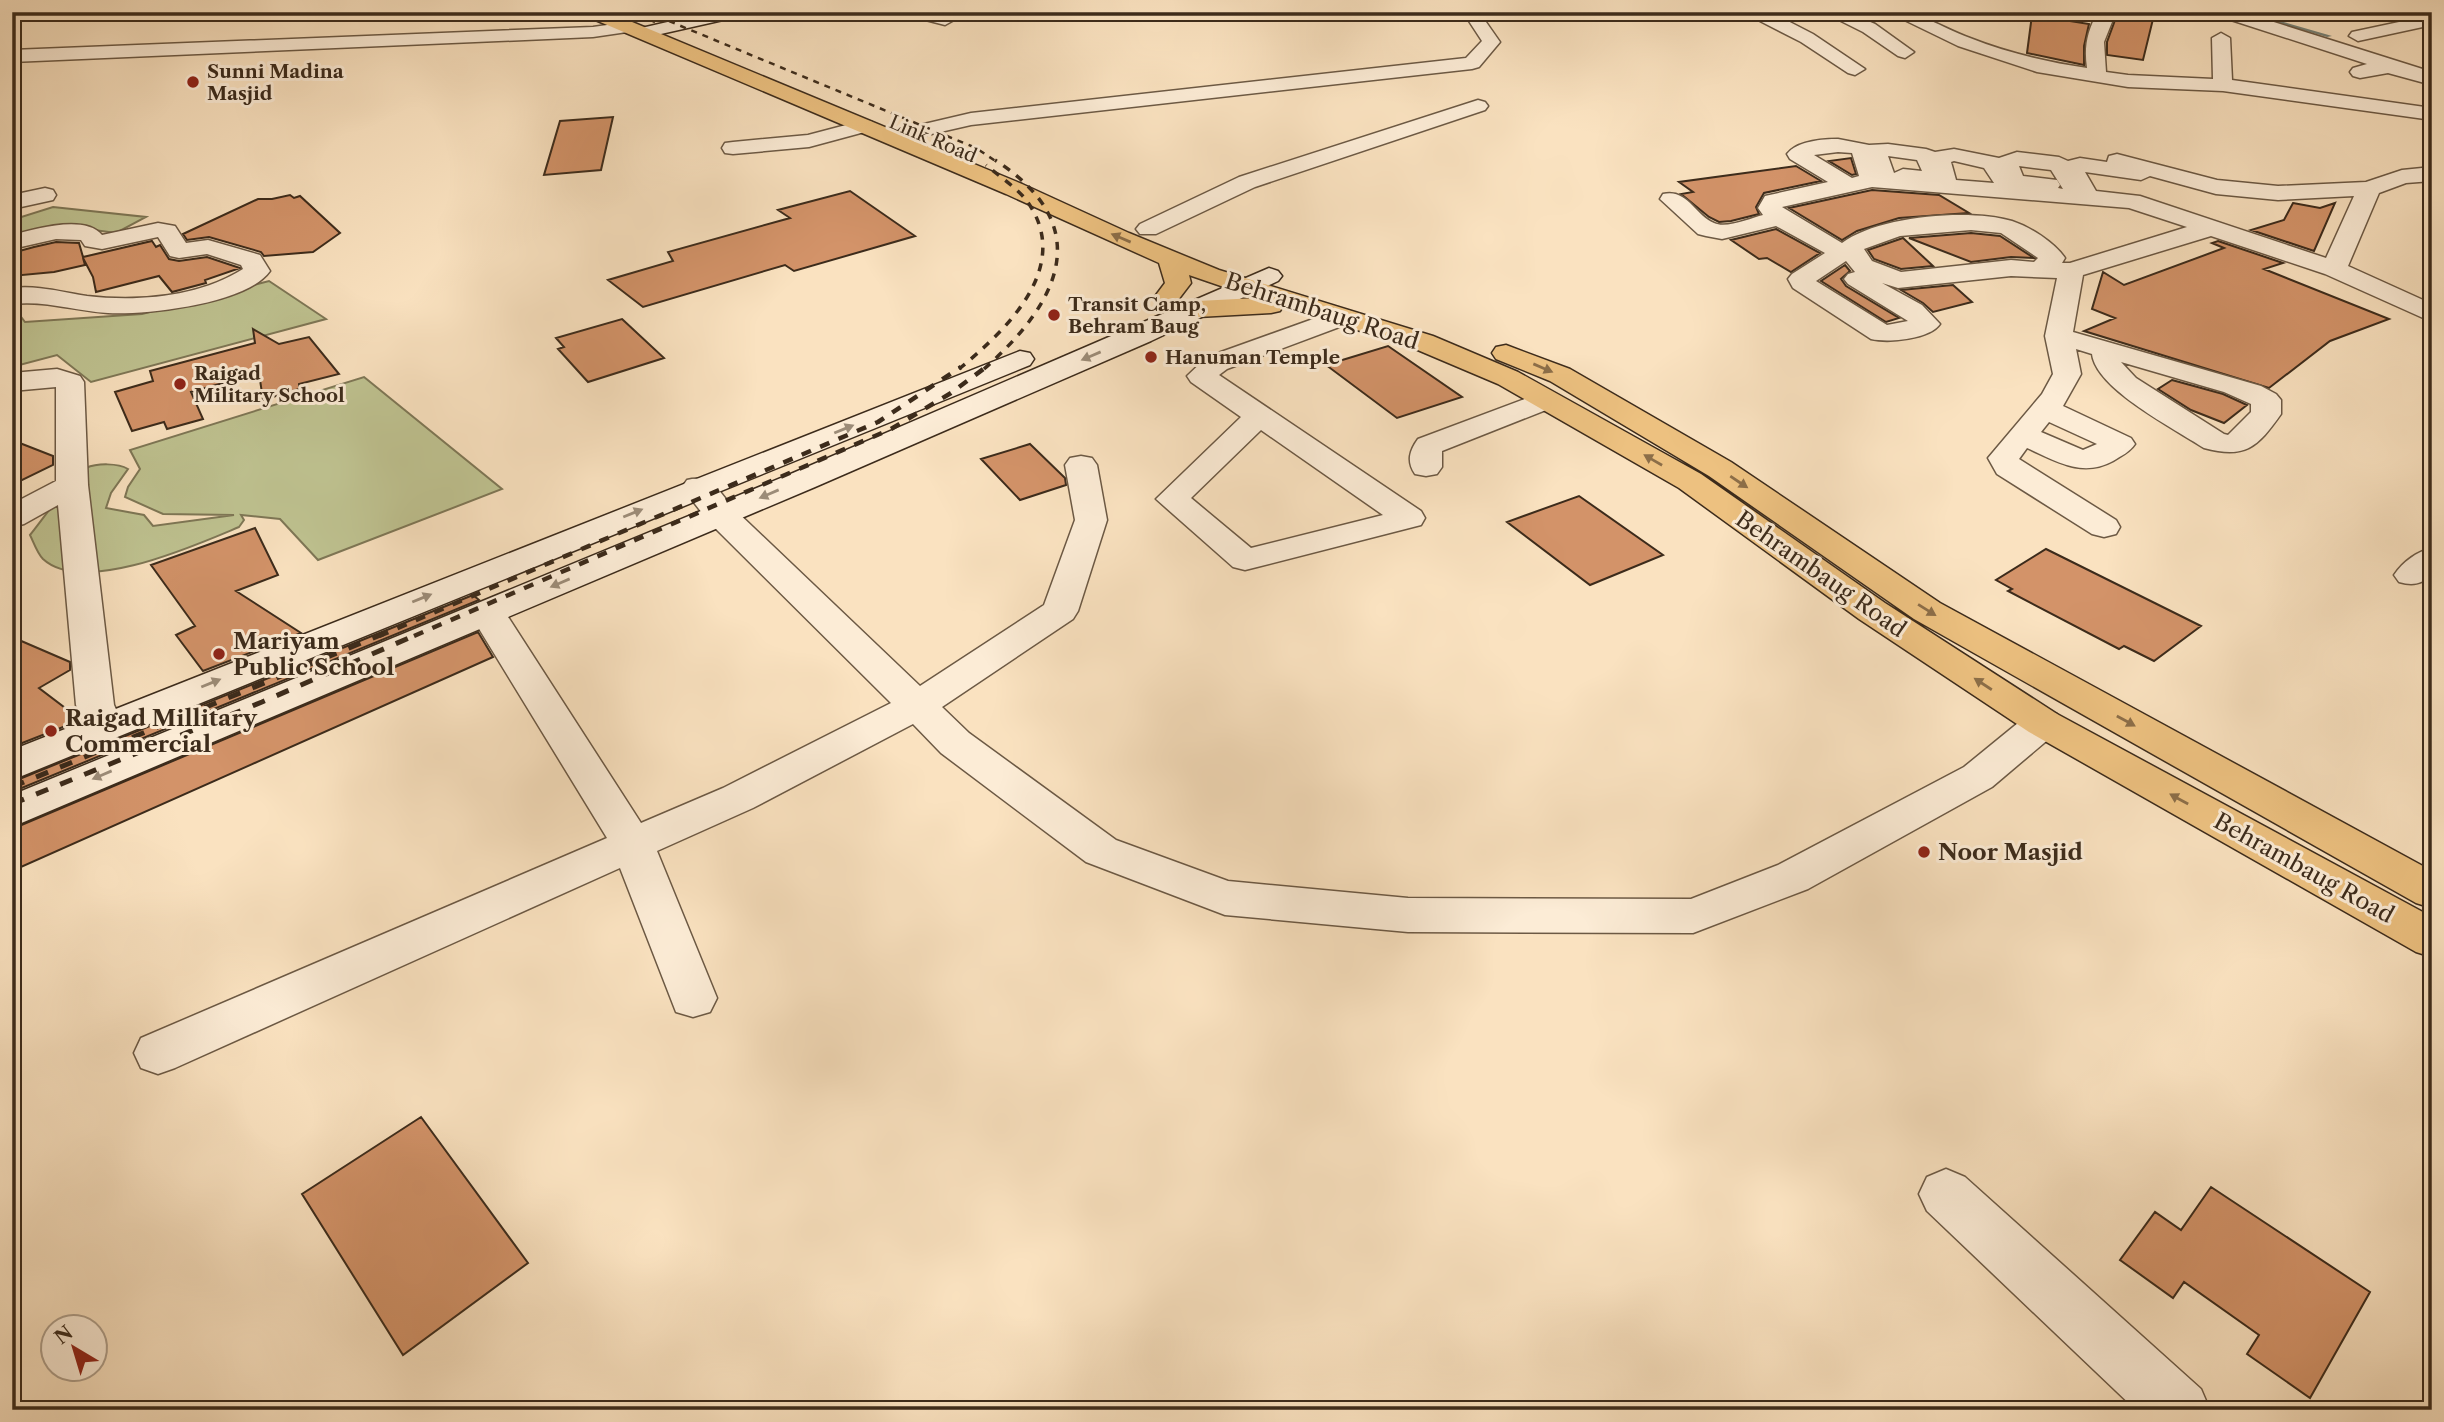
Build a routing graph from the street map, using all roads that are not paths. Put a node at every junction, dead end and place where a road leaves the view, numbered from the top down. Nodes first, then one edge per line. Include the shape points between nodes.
1 (593, 12) edge
2 (704, 12) edge
3 (735, 12) edge
4 (916, 12) edge
5 (1471, 12) edge
6 (1789, 12) edge
7 (1830, 12) edge
8 (1896, 12) edge
9 (2107, 12) edge
10 (2208, 12) edge
11 (2252, 12) edge
12 (2233, 16) junction
13 (945, 20) dead end
14 (2432, 20) edge
15 (644, 25) edge
16 (2199, 35) dead end
17 (2358, 36) dead end
18 (2221, 37) junction
19 (1905, 52) dead end
20 (2309, 55) junction
21 (12, 56) edge
22 (2384, 63) dead end
23 (1855, 69) dead end
24 (2097, 75) junction
25 (2432, 79) edge
26 (2223, 85) junction
27 (2303, 94) junction
28 (1478, 106) dead end
29 (2425, 109) edge
30 (865, 126) junction
31 (914, 132) junction
32 (733, 148) dead end
33 (2117, 161) dead end
34 (2432, 174) edge
35 (2370, 189) junction
36 (45, 195) dead end
37 (1671, 199) dead end
38 (12, 202) edge
39 (1778, 218) junction
40 (2214, 227) junction
41 (1148, 229) junction
42 (12, 242) edge
43 (2043, 267) junction
44 (2334, 269) junction
45 (1219, 271) junction
46 (2071, 271) junction
47 (1857, 279) dead end
48 (12, 296) edge
49 (1184, 302) junction
50 (1329, 314) junction
51 (2432, 314) edge
52 (2059, 335) junction
53 (2105, 348) junction
54 (12, 382) edge
55 (1536, 394) junction
56 (2045, 409) junction
57 (1259, 416) junction
58 (1419, 435) dead end
59 (2022, 435) junction
60 (1082, 465) dead end
61 (1426, 467) dead end
62 (72, 485) junction
63 (709, 501) junction
64 (12, 517) edge
65 (2104, 527) dead end
66 (488, 614) junction
67 (917, 706) junction
68 (2043, 723) junction
69 (105, 726) junction
70 (12, 766) edge
71 (12, 813) edge
72 (633, 845) junction
73 (2432, 891) edge
74 (2432, 939) edge
75 (693, 998) dead end
76 (158, 1053) dead end
77 (1946, 1194) dead end
78 (2180, 1410) edge

1 - 15 main road, Link Road
2 - 15 street
3 - 15 street
4 - 13 street
5 - 31 street via 1491,42 1472,63 1053,108
6 - 23 street via 1764,16
7 - 19 street via 1869,28
8 - 24 street via 2008,58
9 - 24 street via 2093,44
10 - 12 street
11 - 12 street
12 - 20 street
14 - 17 street
15 - 21 street via 580,33
15 - 30 main road, Link Road
15 - 31 main road, Link Road
16 - 18 street
18 - 20 street
18 - 26 street
20 - 22 street
20 - 27 street
24 - 26 street via 2161,84
25 - 29 street via 2388,65 2357,74 2360,80
26 - 27 street
27 - 29 street
28 - 41 street via 1247,182
30 - 32 street via 809,141
45 -> 30 main road, Link Road
31 - 41 main road, Link Road
33 - 35 street via 2241,190 2335,193
34 - 35 street via 2402,177
35 - 44 street
36 - 38 street
37 - 39 street via 1712,232
39 - 40 street via 1770,208 1773,201 1866,179 2081,192 2132,201
39 - 47 street via 1825,240 1840,254 1802,282 1881,333 1927,324
40 - 44 street
40 - 46 street
41 - 45 main road, Link Road
42 - 48 street via 70,231 88,233 102,242 158,230 167,232 179,251 208,247 251,260 257,271 216,290 122,307 42,294
43 - 43 street via 2053,258 2049,254 2010,229 1989,223 1957,221 1913,227 1851,247 1863,266 1892,279 1963,273 1943,260 1960,251 1979,251 2011,268
43 - 46 street
44 - 51 street
45 - 49 street
45 - 50 main road, Behrambaug Road
45 -> 73 main road, Behrambaug Road via 1467,336 1560,375 1720,469 1927,611
46 - 52 street
49 - 50 main road
49 - 63 street
50 - 55 main road, Behrambaug Road via 1469,359
50 - 57 street via 1217,363 1201,376
52 - 53 street
52 - 56 street via 2067,374
53 - 53 street via 2107,363 2126,384 2215,442 2235,445 2266,414 2266,400 2248,391
54 - 62 street via 57,378 70,382
55 - 58 street
55 - 61 street via 1429,445
68 -> 55 main road, Behrambaug Road via 1872,611 1690,481
56 - 59 street
56 - 59 street via 2120,444 2092,459 2079,460
57 - 57 street via 1375,495 1409,518 1245,560 1172,499
59 - 65 street via 2003,458 2008,467
60 - 67 street via 1091,520 1060,611
62 - 64 street
62 - 69 street via 95,705
63 -> 66 street
63 - 67 street
69 -> 63 street
66 -> 71 street
66 - 72 street
67 - 68 street via 955,743 1101,851 1225,898 1408,915 1693,916 1793,877 1978,777
67 - 72 street via 738,799
74 -> 68 main road, Behrambaug Road
69 - 70 street
72 - 75 street
72 - 76 street
77 - 78 street

